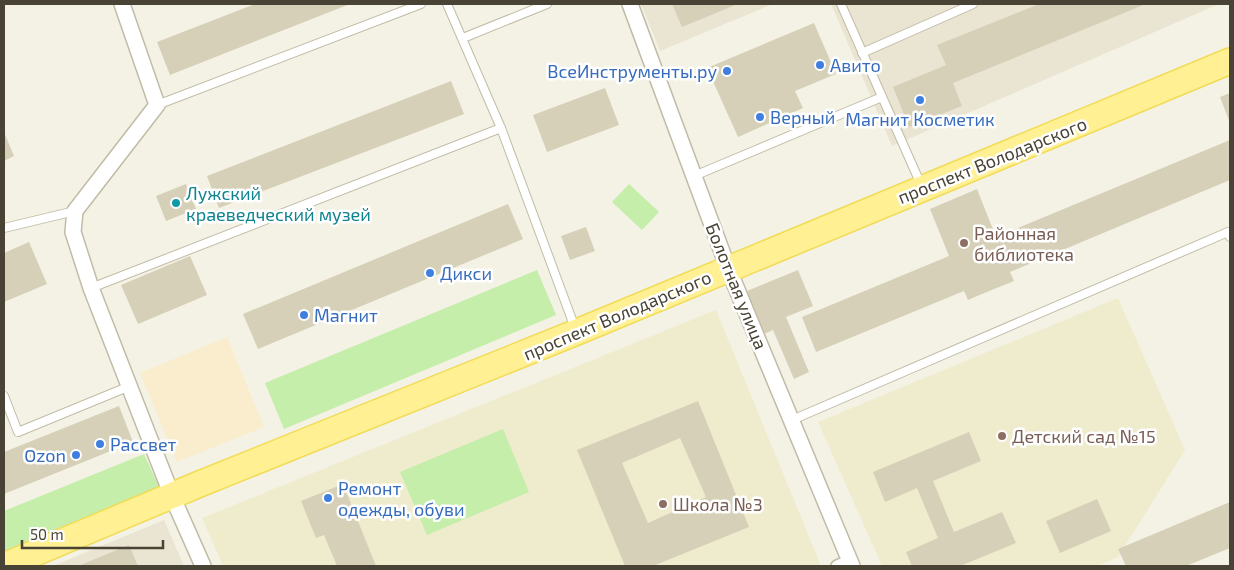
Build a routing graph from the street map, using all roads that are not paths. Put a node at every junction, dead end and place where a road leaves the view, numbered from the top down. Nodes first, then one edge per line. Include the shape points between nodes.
1 (122, 4) edge
2 (421, 4) edge
3 (447, 4) edge
4 (547, 4) edge
5 (630, 4) edge
6 (841, 4) edge
7 (974, 4) edge
8 (463, 38) junction
9 (862, 53) junction
10 (1230, 61) edge
11 (882, 98) junction
12 (157, 105) junction
13 (501, 128) junction
14 (694, 176) junction
15 (922, 188) junction
16 (75, 211) junction
17 (4, 228) edge
18 (1230, 237) edge
19 (728, 268) junction
20 (91, 288) junction
21 (577, 332) junction
22 (130, 386) junction
23 (4, 396) edge
24 (792, 420) junction
25 (172, 496) junction
26 (846, 564) edge
27 (4, 566) edge
28 (203, 566) edge

1 - 12 street
2 - 12 lane
3 - 8 lane
4 - 8 lane
5 - 14 street, Болотная улица
6 - 9 lane
7 - 9 lane
8 - 13 lane
9 - 11 lane
10 - 15 main road, проспект Володарского
11 - 14 lane
11 - 15 lane
12 - 16 street
13 - 20 lane
13 - 21 lane
14 - 19 street, Болотная улица
15 - 19 main road, проспект Володарского
16 - 17 lane
16 - 20 street via 73,232
18 - 24 lane via 1228,232
19 - 21 main road, проспект Володарского
19 - 24 street, Болотная улица
20 - 22 street
21 - 25 main road, проспект Володарского
22 - 23 lane via 18,432
22 - 25 street
24 - 26 street, Болотная улица
25 - 27 main road, проспект Володарского
25 - 28 street

